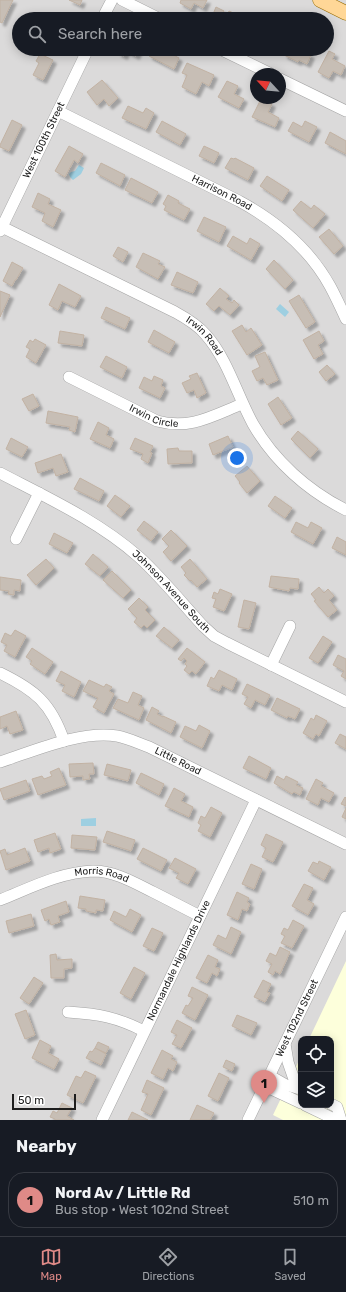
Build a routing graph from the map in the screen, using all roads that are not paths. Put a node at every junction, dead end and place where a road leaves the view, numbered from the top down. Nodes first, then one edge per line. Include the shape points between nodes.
1 (112, 0) edge
2 (122, 0) edge
3 (320, 0) edge
4 (106, 12) edge
5 (146, 12) edge
6 (346, 13) edge
7 (85, 56) edge
8 (234, 56) edge
9 (259, 68) edge
10 (286, 82) edge
11 (58, 111) junction
12 (346, 111) edge
13 (1, 229) edge
14 (346, 319) edge
15 (69, 377) dead end
16 (242, 404) junction
17 (0, 473) edge
18 (40, 493) junction
19 (346, 510) edge
20 (16, 539) dead end
21 (290, 626) dead end
22 (271, 665) junction
23 (0, 673) edge
24 (346, 702) edge
25 (64, 741) junction
26 (0, 762) edge
27 (256, 800) junction
28 (346, 844) edge
29 (0, 900) edge
30 (200, 916) junction
31 (346, 917) edge
32 (68, 1012) dead end
33 (144, 1031) junction
34 (285, 1044) junction
35 (267, 1081) junction
36 (298, 1087) edge
37 (298, 1089) edge
38 (298, 1101) edge
39 (334, 1106) edge
40 (316, 1108) edge
41 (340, 1115) edge
42 (102, 1120) edge
43 (248, 1120) edge

1 - 4 street
2 - 5 street
3 - 6 main road
7 - 11 street, West 100th Street
8 - 9 street
10 - 12 street
11 - 13 street, West 100th Street
11 - 14 street, Harrison Road via 261,213 286,232 316,265 330,286
13 - 16 street, Irwin Road via 192,322 218,350
15 - 16 street, Irwin Circle via 157,421 169,424 192,423
16 - 19 street, Irwin Road via 264,441 283,464 321,496
17 - 18 street, Johnson Avenue South
18 - 20 street
18 - 22 street, Johnson Avenue South via 90,520 134,552 214,636
21 - 22 street
22 - 24 street, Johnson Avenue South
23 - 25 street via 32,690 53,716
25 - 26 street, Little Road
25 - 27 street, Little Road via 98,735 133,740
27 - 28 street, Little Road
27 - 30 street, Normandale Highlands Drive
29 - 30 street, Morris Road via 60,877 95,871 129,880
30 - 33 street, Normandale Highlands Drive
31 - 34 street, West 102nd Street
32 - 33 street via 115,1018
33 - 42 street, Normandale Highlands Drive
34 - 35 street, West 102nd Street
34 - 36 street via 288,1062
35 - 37 street
35 - 38 street
35 - 43 street, West 102nd Street
39 - 41 street
40 - 41 street

